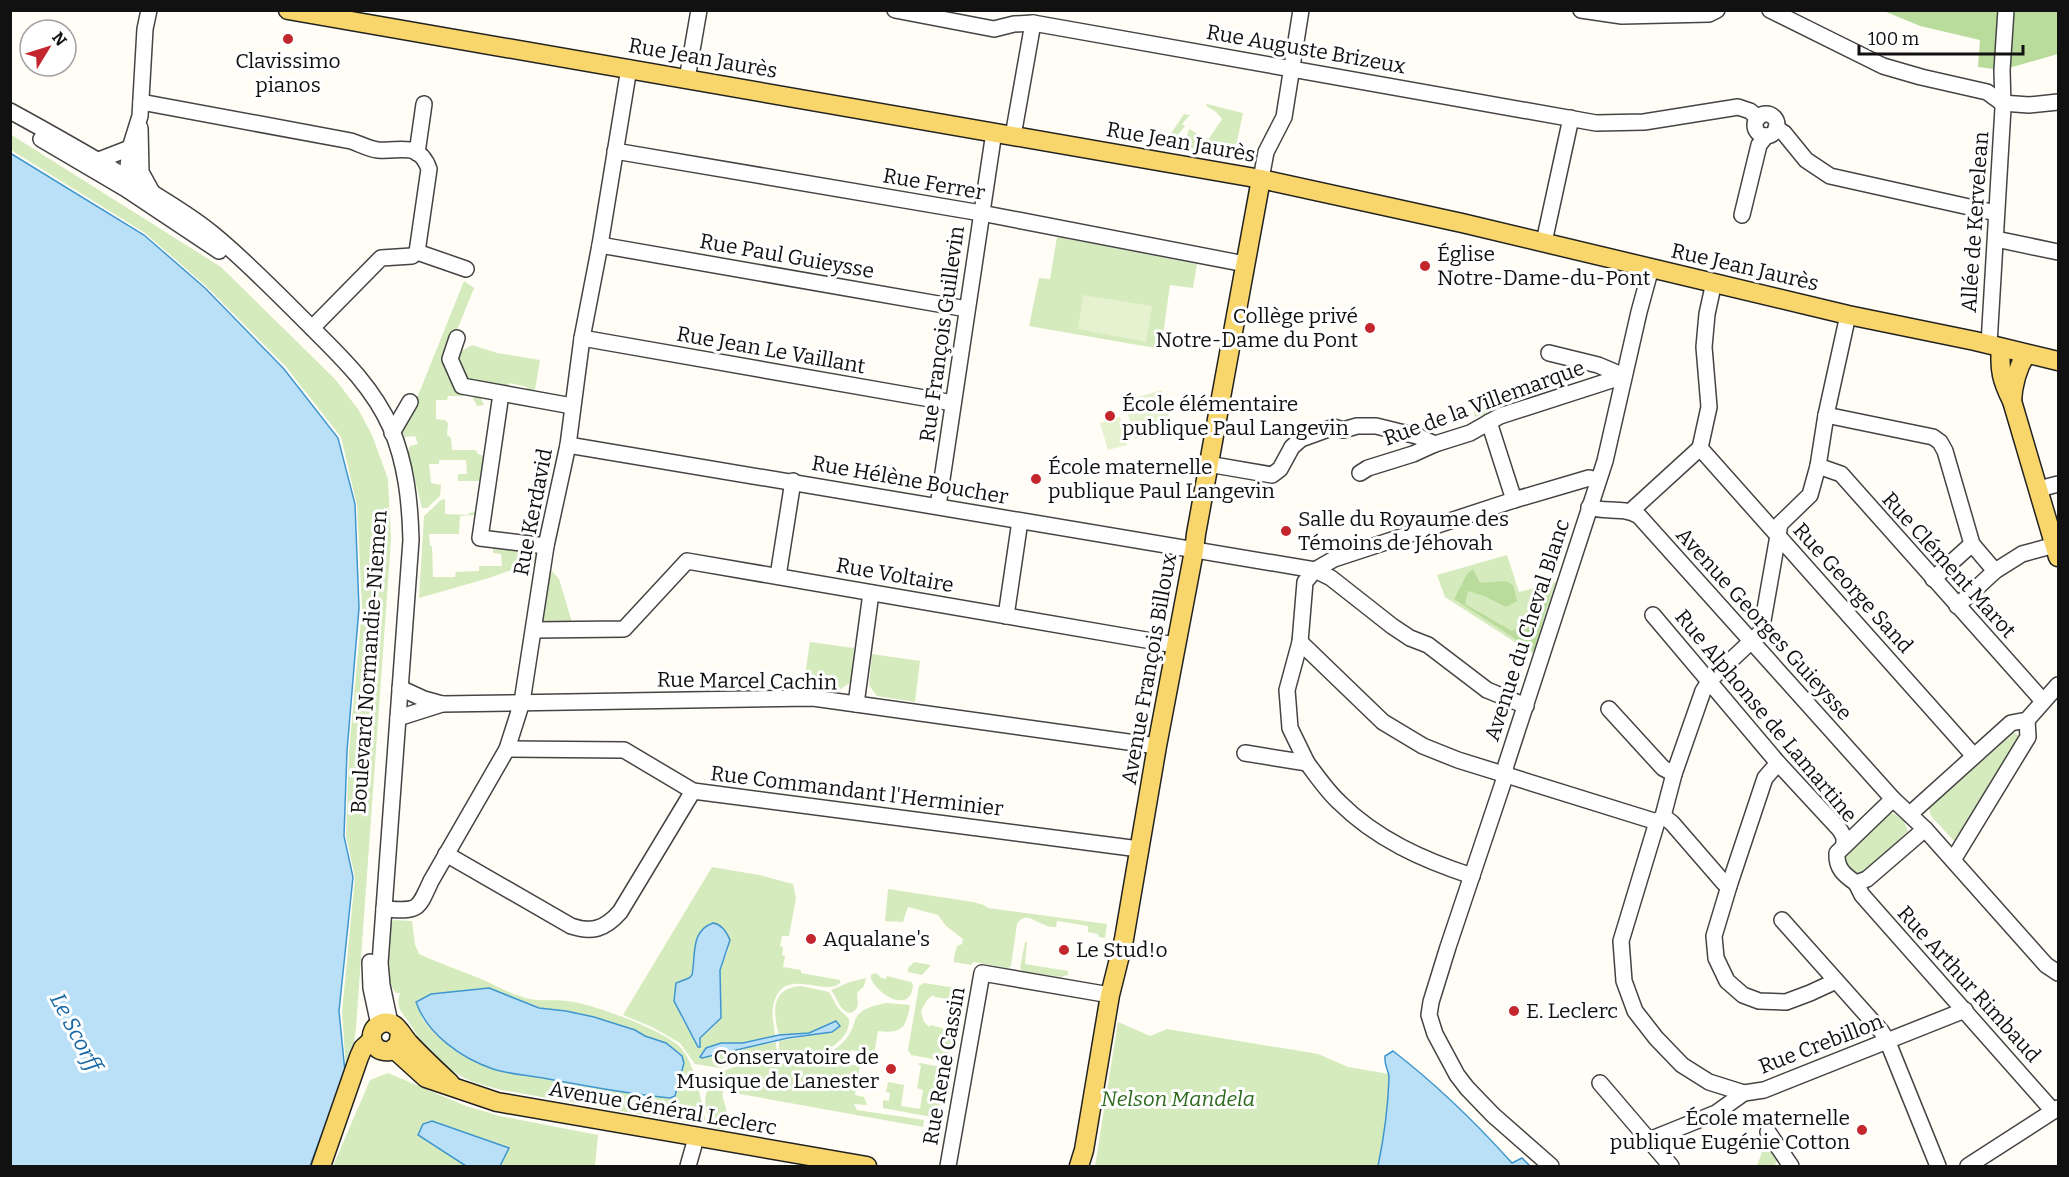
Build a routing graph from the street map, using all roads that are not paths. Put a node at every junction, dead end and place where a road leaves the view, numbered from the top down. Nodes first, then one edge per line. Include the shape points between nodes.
1 (138, 10) edge
2 (149, 10) edge
3 (288, 10) edge
4 (699, 10) edge
5 (895, 10) edge
6 (1300, 10) edge
7 (1581, 10) edge
8 (2006, 10) edge
9 (1712, 12) edge
10 (1776, 12) edge
11 (362, 16) edge
12 (1015, 17) edge
13 (1033, 23) junction
14 (145, 29) junction
15 (629, 68) junction
16 (1291, 68) junction
17 (687, 79) junction
18 (2058, 102) edge
19 (2002, 103) junction
20 (424, 104) dead end
21 (141, 109) junction
22 (10, 111) edge
23 (1571, 118) junction
24 (10, 122) edge
25 (994, 132) junction
26 (1771, 132) junction
27 (1013, 136) junction
28 (130, 148) junction
29 (615, 151) junction
30 (417, 153) junction
31 (99, 160) junction
32 (1260, 179) junction
33 (126, 183) junction
34 (152, 193) junction
35 (981, 213) junction
36 (1996, 213) junction
37 (1742, 215) dead end
38 (1996, 239) junction
39 (1544, 242) junction
40 (600, 245) junction
41 (417, 252) junction
42 (2058, 252) edge
43 (1245, 264) junction
44 (1652, 268) junction
45 (466, 269) dead end
46 (1714, 282) junction
47 (967, 309) junction
48 (1848, 315) junction
49 (312, 328) junction
50 (457, 338) dead end
51 (582, 338) junction
52 (1995, 346) junction
53 (1549, 353) dead end
54 (2026, 354) junction
55 (2058, 361) edge
56 (1624, 376) junction
57 (501, 394) junction
58 (2012, 401) junction
59 (410, 402) dead end
60 (953, 403) junction
61 (572, 406) junction
62 (1826, 415) junction
63 (1489, 422) junction
64 (392, 433) junction
65 (1435, 444) junction
66 (568, 445) junction
67 (1700, 447) junction
68 (1208, 464) junction
69 (1818, 466) junction
70 (1360, 473) dead end
71 (1598, 480) junction
72 (793, 481) junction
73 (2058, 484) edge
74 (2039, 489) junction
75 (1514, 500) junction
76 (938, 506) junction
77 (1589, 507) junction
78 (1631, 511) junction
79 (1020, 521) junction
80 (1779, 536) junction
81 (1972, 544) junction
82 (546, 546) junction
83 (1194, 551) junction
84 (2057, 551) edge
85 (1315, 570) junction
86 (1995, 571) junction
87 (778, 576) junction
88 (1933, 579) junction
89 (871, 593) junction
90 (1957, 606) junction
91 (1653, 615) dead end
92 (1006, 616) junction
93 (534, 630) junction
94 (1300, 642) junction
95 (1752, 642) junction
96 (1175, 645) junction
97 (1710, 680) junction
98 (2058, 685) edge
99 (400, 688) junction
100 (2043, 701) junction
101 (522, 702) junction
102 (442, 704) junction
103 (856, 704) junction
104 (1526, 706) junction
105 (1609, 709) dead end
106 (398, 718) junction
107 (2027, 720) junction
108 (1157, 746) junction
109 (507, 749) junction
110 (1245, 753) dead end
111 (1974, 756) junction
112 (1307, 763) junction
113 (1778, 763) junction
114 (1504, 774) junction
115 (1674, 774) junction
116 (693, 791) junction
117 (1893, 799) junction
118 (1910, 814) junction
119 (1660, 819) junction
120 (1925, 829) junction
121 (1844, 846) junction
122 (1139, 849) junction
123 (446, 854) junction
124 (1953, 860) junction
125 (1472, 876) junction
126 (1856, 883) junction
127 (1729, 886) junction
128 (384, 909) junction
129 (1782, 920) dead end
130 (2058, 973) edge
131 (1836, 981) junction
132 (1110, 995) junction
133 (1965, 1010) junction
134 (386, 1037) junction
135 (1887, 1040) junction
136 (1600, 1083) dead end
137 (1744, 1093) junction
138 (2056, 1109) edge
139 (1768, 1132) dead end
140 (696, 1138) junction
141 (1649, 1140) junction
142 (832, 1164) edge
143 (1977, 1164) edge
144 (321, 1167) edge
145 (688, 1167) edge
146 (867, 1167) edge
147 (948, 1167) edge
148 (1079, 1167) edge
149 (1551, 1167) edge
150 (1671, 1167) edge
151 (1791, 1167) edge
152 (1938, 1167) edge

1 - 14 street
2 - 14 street
3 - 11 main road, Rue Jean Jaurès
4 - 17 street
5 - 12 street, Rue Auguste Brizeux via 994,28
6 - 16 street
7 - 9 street via 1622,16
8 - 19 street, Allée de Kervelean
10 - 19 street via 1883,66 1987,92
11 - 15 main road, Rue Jean Jaurès
12 - 13 street, Rue Auguste Brizeux
13 - 16 street, Rue Auguste Brizeux
13 - 27 street
14 - 21 street
15 - 17 main road, Rue Jean Jaurès
15 - 29 street, Rue Kerdavid
16 - 23 street, Rue Auguste Brizeux
16 - 32 street via 1284,117 1266,152
17 - 25 main road, Rue Jean Jaurès
18 - 19 street
19 - 36 street, Allée de Kervelean
20 - 30 street
21 - 28 street
21 - 30 street via 314,134 377,150 407,148
21 - 34 street via 141,172
22 - 31 street
23 - 26 street, Rue Auguste Brizeux via 1596,123 1644,122 1738,107 1758,118 1764,114 1771,116 1776,121
23 - 39 street
24 - 33 street, Boulevard Normandie-Niemen via 106,177
25 - 27 main road, Rue Jean Jaurès
25 - 35 street, Rue François Guillevin
26 - 36 street via 1784,132 1806,160 1830,176
26 - 37 street via 1759,145
27 - 32 main road, Rue Jean Jaurès
28 - 31 street
28 - 33 street
29 - 35 street, Rue Ferrer
29 - 40 street, Rue Kerdavid
30 - 41 street via 426,160 429,170
31 - 33 street
32 - 39 main road, Rue Jean Jaurès
32 - 43 main road, Avenue François Billoux
33 - 34 street, Boulevard Normandie-Niemen
33 - 134 street, Boulevard Normandie-Niemen via 229,259 336,363 367,404 392,462 402,540 370,963 371,988
34 - 49 street, Boulevard Normandie-Niemen via 213,233
35 - 43 street, Rue Ferrer
35 - 47 street, Rue François Guillevin
36 - 38 street, Allée de Kervelean
38 - 42 street
38 - 52 street, Allée de Kervelean
39 - 44 main road, Rue Jean Jaurès
40 - 47 street, Rue Paul Guieysse
40 - 51 street, Rue Kerdavid
41 - 45 street
41 - 49 street via 412,256 381,258
43 - 68 main road, Avenue François Billoux
44 - 46 main road, Rue Jean Jaurès
44 - 56 street, Avenue du Cheval Blanc
46 - 48 main road, Rue Jean Jaurès
46 - 67 street via 1704,347 1708,407
47 - 60 street, Rue François Guillevin
48 - 52 main road, Rue Jean Jaurès
48 - 62 street
49 - 64 street, Boulevard Normandie-Niemen via 362,381
50 - 57 street via 450,359 462,386
51 - 60 street, Rue Jean Le Vaillant
51 - 61 street, Rue Kerdavid
52 - 54 main road, Rue Jean Jaurès
52 - 58 main road via 2002,383
53 - 56 street via 1598,364
54 - 55 main road, Rue Jean Jaurès
54 - 58 main road via 2015,376
56 - 63 street, Rue de la Villemarque
56 - 71 street, Avenue du Cheval Blanc
57 - 61 street
57 - 82 street via 480,538
58 - 74 main road
59 - 64 street
60 - 76 street, Rue François Guillevin
61 - 66 street, Rue Kerdavid
62 - 69 street
62 - 81 street via 1933,437 1940,442
63 - 65 street, Rue de la Villemarque via 1470,433
63 - 75 street
64 - 99 street, Boulevard Normandie-Niemen via 410,508
65 - 68 street via 1376,426 1342,430 1334,427 1300,439 1272,475
65 - 70 street, Rue de la Villemarque
66 - 72 street, Rue Hélène Boucher
66 - 82 street, Rue Kerdavid
67 - 78 street
67 - 80 street, Rue George Sand
68 - 83 main road, Avenue François Billoux
69 - 80 street via 1810,495 1780,524
69 - 88 street, Rue Clément Marot via 1841,474
71 - 75 street via 1589,478
71 - 77 street, Avenue du Cheval Blanc
72 - 76 street, Rue Hélène Boucher
72 - 87 street, Rue Hélène Boucher
73 - 74 street
74 - 84 main road
75 - 85 street via 1334,559
76 - 79 street, Rue Hélène Boucher
77 - 78 street
77 - 104 street, Avenue du Cheval Blanc
78 - 95 street, Avenue Georges Guieysse
79 - 83 street, Rue Hélène Boucher
79 - 92 street, Rue Hélène Boucher
80 - 95 street via 1761,632
80 - 111 street, Rue George Sand
81 - 86 street
81 - 88 street
82 - 93 street, Rue Kerdavid
83 - 85 street, Rue Hélène Boucher
83 - 96 main road, Avenue François Billoux
84 - 86 street via 2022,554
85 - 94 street via 1305,582
85 - 104 street via 1410,638 1428,645 1487,690
86 - 90 street
87 - 89 street, Rue Voltaire
87 - 93 street, Rue Voltaire via 687,561 624,629
88 - 90 street, Rue Clément Marot
89 - 92 street, Rue Voltaire
89 - 103 street
90 - 100 street, Rue Clément Marot
91 - 97 street, Rue Alphonse de Lamartine
92 - 96 street, Rue Voltaire
93 - 101 street, Rue Kerdavid
94 - 112 street via 1287,690 1290,728
94 - 114 street via 1383,722 1423,746
95 - 97 street
95 - 117 street, Avenue Georges Guieysse
96 - 108 main road, Avenue François Billoux
97 - 113 street, Rue Alphonse de Lamartine
97 - 115 street, Rue Crebillon
98 - 100 street
99 - 102 street, Rue Marcel Cachin
99 - 106 street, Boulevard Normandie-Niemen
100 - 107 street
101 - 102 street, Rue Marcel Cachin
101 - 103 street, Rue Marcel Cachin via 813,698
101 - 109 street, Rue Kerdavid
102 - 106 street, Rue Marcel Cachin
103 - 108 street, Rue Marcel Cachin
104 - 114 street, Avenue du Cheval Blanc
105 - 115 street via 1663,768
106 - 128 street, Boulevard Normandie-Niemen
107 - 111 street via 2011,723
107 - 124 street via 2028,737
108 - 122 main road, Avenue François Billoux
109 - 116 street, Rue Commandant l'Herminier via 624,750
109 - 123 street, Rue Kerdavid
110 - 112 street
111 - 118 street
112 - 125 street via 1339,802 1369,828 1406,851
113 - 121 street, Rue Alphonse de Lamartine via 1840,830
113 - 127 street via 1764,778
114 - 119 street
114 - 125 street, Avenue du Cheval Blanc
115 - 119 street, Rue Crebillon
116 - 122 street, Rue Commandant l'Herminier
116 - 123 street via 620,912 601,928 583,930 571,926
117 - 118 street, Avenue Georges Guieysse
117 - 121 street
118 - 120 street, Avenue Georges Guieysse
119 - 127 street via 1672,822
119 - 137 street, Rue Crebillon via 1621,941 1624,981 1635,1011 1682,1065 1709,1082
120 - 124 street, Avenue Georges Guieysse
120 - 126 street via 1867,879
121 - 126 street, Rue Arthur Rimbaud via 1837,853 1836,863
122 - 132 main road, Avenue François Billoux
123 - 128 street, Rue Kerdavid via 418,906 408,911
124 - 130 street, Avenue Georges Guieysse via 2046,965
125 - 149 street, Avenue du Cheval Blanc via 1431,1002 1431,1026 1457,1075 1493,1115
126 - 133 street, Rue Arthur Rimbaud via 1862,895
127 - 131 street via 1714,936 1716,958 1727,981 1759,1001 1786,1002
128 - 134 street, Boulevard Normandie-Niemen via 380,963
129 - 131 street
131 - 135 street
132 - 147 street, Rue René Cassin via 982,973
132 - 148 main road, Avenue François Billoux
133 - 135 street, Rue Crebillon
133 - 138 street, Rue Arthur Rimbaud
134 - 140 main road, Avenue Général Leclerc via 453,1086 497,1102
134 - 144 main road via 363,1048
135 - 137 street, Rue Crebillon via 1764,1090
135 - 152 street
136 - 141 street
137 - 141 street via 1716,1113
138 - 143 street
139 - 151 street
140 - 142 main road, Avenue Général Leclerc
140 - 145 street
141 - 150 street
142 - 146 main road, Avenue Général Leclerc

